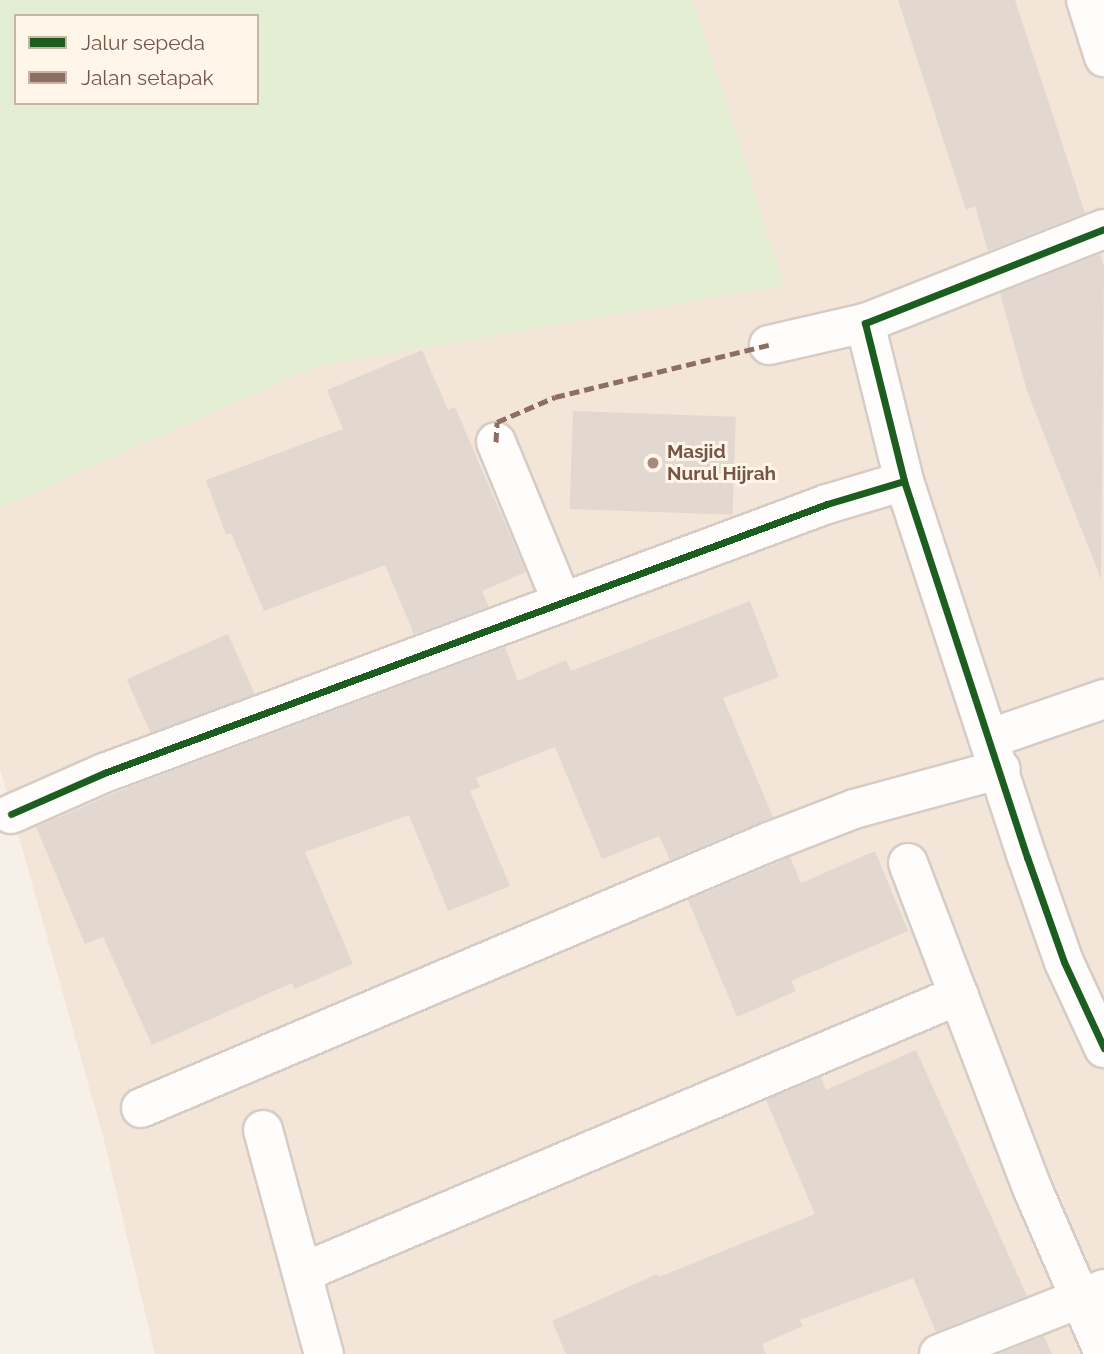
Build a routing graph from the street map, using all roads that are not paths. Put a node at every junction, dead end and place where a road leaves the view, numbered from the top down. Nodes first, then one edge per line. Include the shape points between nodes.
1 (1086, 0) edge
2 (1104, 57) edge
3 (1104, 229) edge
4 (848, 326) junction
5 (769, 345) dead end
6 (496, 442) dead end
7 (889, 485) junction
8 (562, 602) junction
9 (1104, 699) edge
10 (991, 760) junction
11 (11, 814) dead end
12 (908, 863) dead end
13 (959, 995) junction
14 (1104, 1048) edge
15 (141, 1108) dead end
16 (263, 1130) dead end
17 (304, 1272) junction
18 (1092, 1294) edge
19 (1104, 1353) edge
20 (324, 1354) edge
21 (939, 1354) edge

1 - 2 street
3 - 4 street
4 - 5 street
4 - 7 street
6 - 8 street
7 - 8 street
7 - 10 street
8 - 11 street via 104,773
9 - 10 street
10 - 14 street via 1064,962
10 - 15 street via 929,787 854,808 769,842
12 - 13 street
13 - 17 street
13 - 18 street
16 - 17 street
17 - 20 street
18 - 19 street
18 - 21 street

